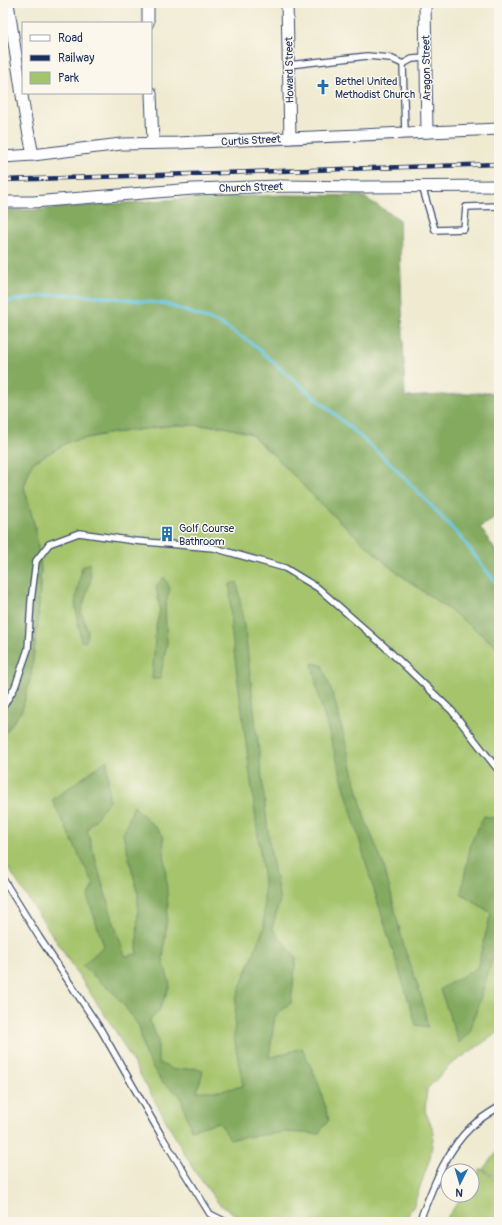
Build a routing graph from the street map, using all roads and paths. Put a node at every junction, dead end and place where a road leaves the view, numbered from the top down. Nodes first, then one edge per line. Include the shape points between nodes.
1 (8, 3) edge
2 (148, 3) edge
3 (287, 3) edge
4 (425, 3) edge
5 (148, 22) edge
6 (426, 58) junction
7 (403, 64) junction
8 (289, 66) junction
9 (151, 94) edge
10 (499, 129) edge
11 (427, 132) junction
12 (405, 133) junction
13 (290, 138) junction
14 (153, 143) junction
15 (33, 155) junction
16 (3, 157) edge
17 (422, 186) junction
18 (499, 186) edge
19 (3, 202) edge
20 (499, 206) edge
21 (3, 707) edge
22 (499, 771) edge
23 (3, 879) edge
24 (499, 1107) edge
25 (226, 1222) edge
26 (419, 1222) edge

1 - 15 street
2 - 5 street
3 - 8 street, Howard Street
4 - 6 street, Aragon Street
6 - 7 lane via 412,59
6 - 11 street, Aragon Street
7 - 8 lane via 390,58 367,56
7 - 12 lane
8 - 13 street, Howard Street
9 - 14 street
10 - 11 street, Curtis Street
11 - 12 street, Curtis Street
12 - 13 street, Curtis Street
13 - 14 street, Curtis Street
14 - 15 street, Curtis Street via 121,144
15 - 16 street, Curtis Street
17 - 18 street, Church Street
17 - 19 street, Church Street via 215,188
17 - 20 lane via 435,230 464,229 466,207
21 - 22 lane via 15,687 28,649 36,561 49,544 79,533 214,548 285,568 318,588 452,711
23 - 25 lane via 101,1030 210,1214
24 - 26 lane via 472,1125 459,1139 445,1160

